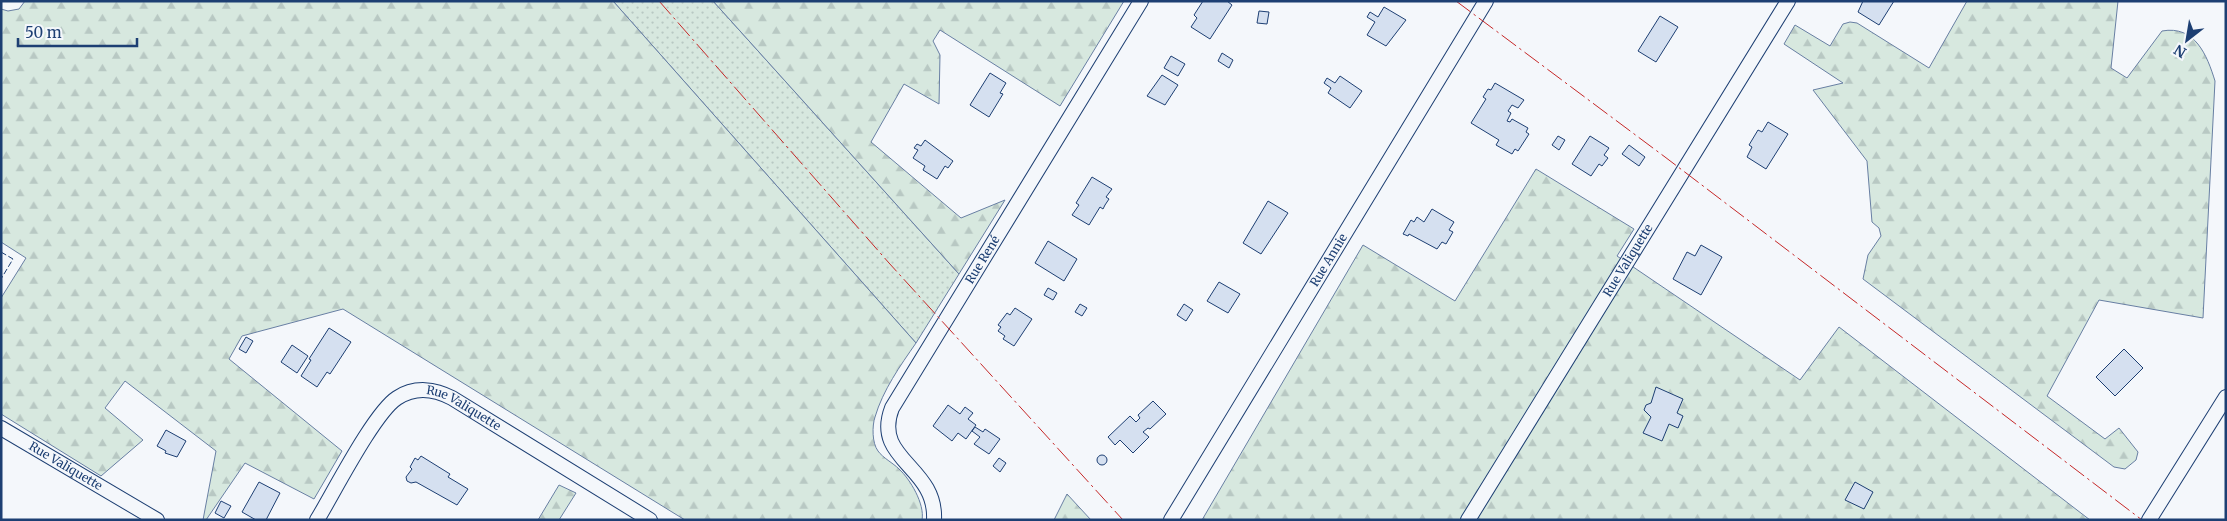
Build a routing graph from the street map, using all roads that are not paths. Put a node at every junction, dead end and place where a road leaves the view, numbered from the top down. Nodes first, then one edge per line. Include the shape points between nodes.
1 (1141, 1) edge
2 (1486, 1) edge
3 (1788, 1) edge
4 (2226, 397) edge
5 (1, 428) edge
6 (157, 520) edge
7 (317, 520) edge
8 (650, 520) edge
9 (934, 520) edge
10 (1171, 520) edge
11 (1468, 520) edge
12 (2149, 520) edge

1 - 9 street, Rue René via 892,408 887,427 891,444 927,485
2 - 10 street, Rue Annie
3 - 11 street, Rue Valiquette
4 - 12 street
5 - 6 street, Rue Valiquette
7 - 8 street, Rue Valiquette via 389,404 408,393 429,390 440,391 452,398

